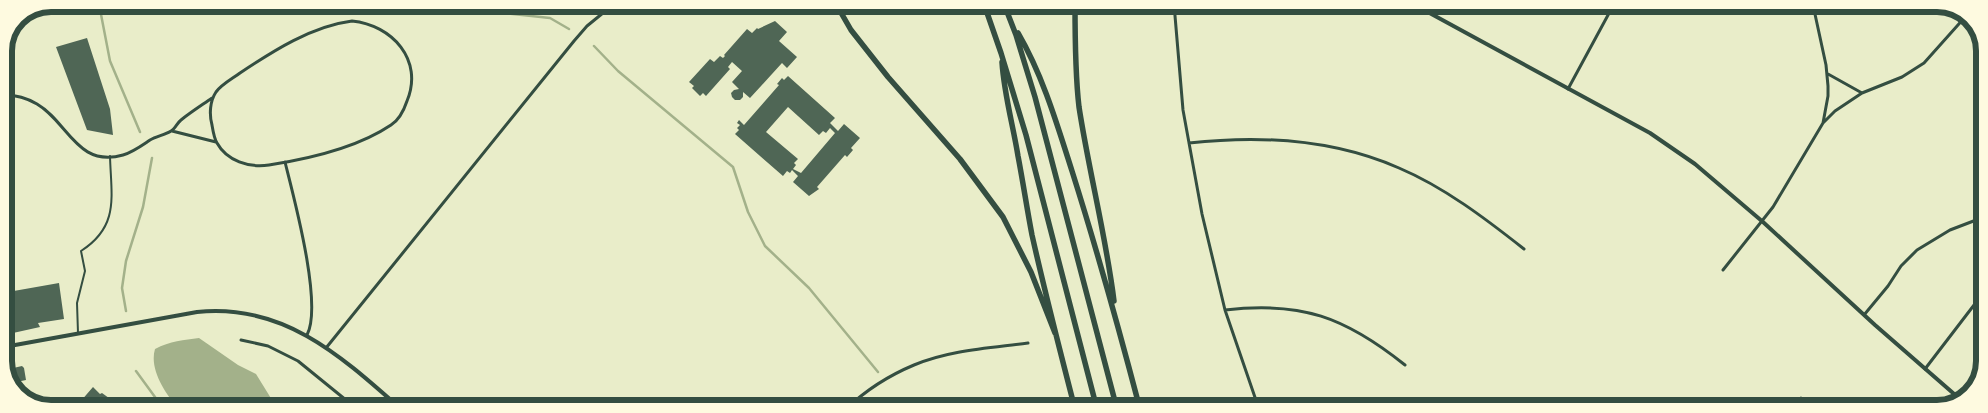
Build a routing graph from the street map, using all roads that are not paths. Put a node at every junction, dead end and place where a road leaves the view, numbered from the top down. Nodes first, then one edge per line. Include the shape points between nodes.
1 (604, 12) edge
2 (841, 12) edge
3 (987, 12) edge
4 (1007, 12) edge
5 (1075, 12) edge
6 (1175, 12) edge
7 (1427, 12) edge
8 (1610, 12) edge
9 (1815, 12) edge
10 (1011, 21) junction
11 (1961, 21) edge
12 (1001, 53) junction
13 (1827, 74) junction
14 (1568, 90) junction
15 (1862, 93) junction
16 (12, 96) edge
17 (214, 97) junction
18 (1823, 123) junction
19 (172, 131) junction
20 (216, 142) junction
21 (1189, 143) junction
22 (110, 156) junction
23 (285, 162) junction
24 (1976, 220) edge
25 (1763, 222) junction
26 (1524, 250) dead end
27 (1723, 270) dead end
28 (1976, 303) edge
29 (1225, 310) junction
30 (1864, 315) junction
31 (1116, 321) junction
32 (1055, 333) junction
33 (78, 335) junction
34 (307, 335) junction
35 (241, 340) dead end
36 (1028, 343) dead end
37 (13, 346) edge
38 (326, 348) junction
39 (1405, 365) dead end
40 (1925, 369) junction
41 (1956, 395) edge
42 (1801, 398) dead end
43 (347, 400) edge
44 (390, 400) edge
45 (858, 400) edge
46 (1073, 400) edge
47 (1095, 400) edge
48 (1115, 400) edge
49 (1138, 400) edge
50 (1257, 400) edge
51 (1803, 400) edge

1 - 38 street via 587,26
2 - 32 highway via 888,77 960,159 1000,212 1027,262
3 - 12 highway
4 - 10 highway
5 - 31 highway via 1079,105 1109,256
6 - 21 street via 1180,89
7 - 14 street
8 - 14 street
9 - 13 street
10 - 31 highway via 1046,92
10 - 48 highway via 1042,124
11 - 15 street via 1924,63 1902,77
12 - 32 highway via 1003,84
12 - 47 highway via 1026,135
13 - 15 street
13 - 18 street via 1828,96
14 - 25 street via 1675,149
15 - 18 street
16 - 22 street via 36,103 83,150
17 - 19 street via 179,122
17 - 20 street via 210,113
17 - 23 street via 222,86 249,68 312,32 352,21 373,25 385,32 404,52 411,72 409,95 397,120 356,143
18 - 25 street
19 - 20 street
19 - 22 street via 130,152
20 - 23 street via 232,159 249,166
21 - 26 street via 1284,140 1334,148 1387,163 1441,190
21 - 29 street
22 - 33 lane via 112,201 109,217 102,235 81,251 85,271 77,303
23 - 34 street via 310,285 312,323
24 - 30 street via 1950,230 1918,250 1900,266
25 - 27 street
25 - 30 street
28 - 40 street
29 - 39 street via 1265,306 1314,314 1344,325
29 - 50 street
30 - 40 street
31 - 49 highway
32 - 46 highway
33 - 34 street via 212,310 264,317
33 - 37 street
34 - 38 street
35 - 43 street via 277,350 298,361
36 - 45 street via 959,352 920,362 877,385
38 - 44 street
40 - 41 street
42 - 51 street

